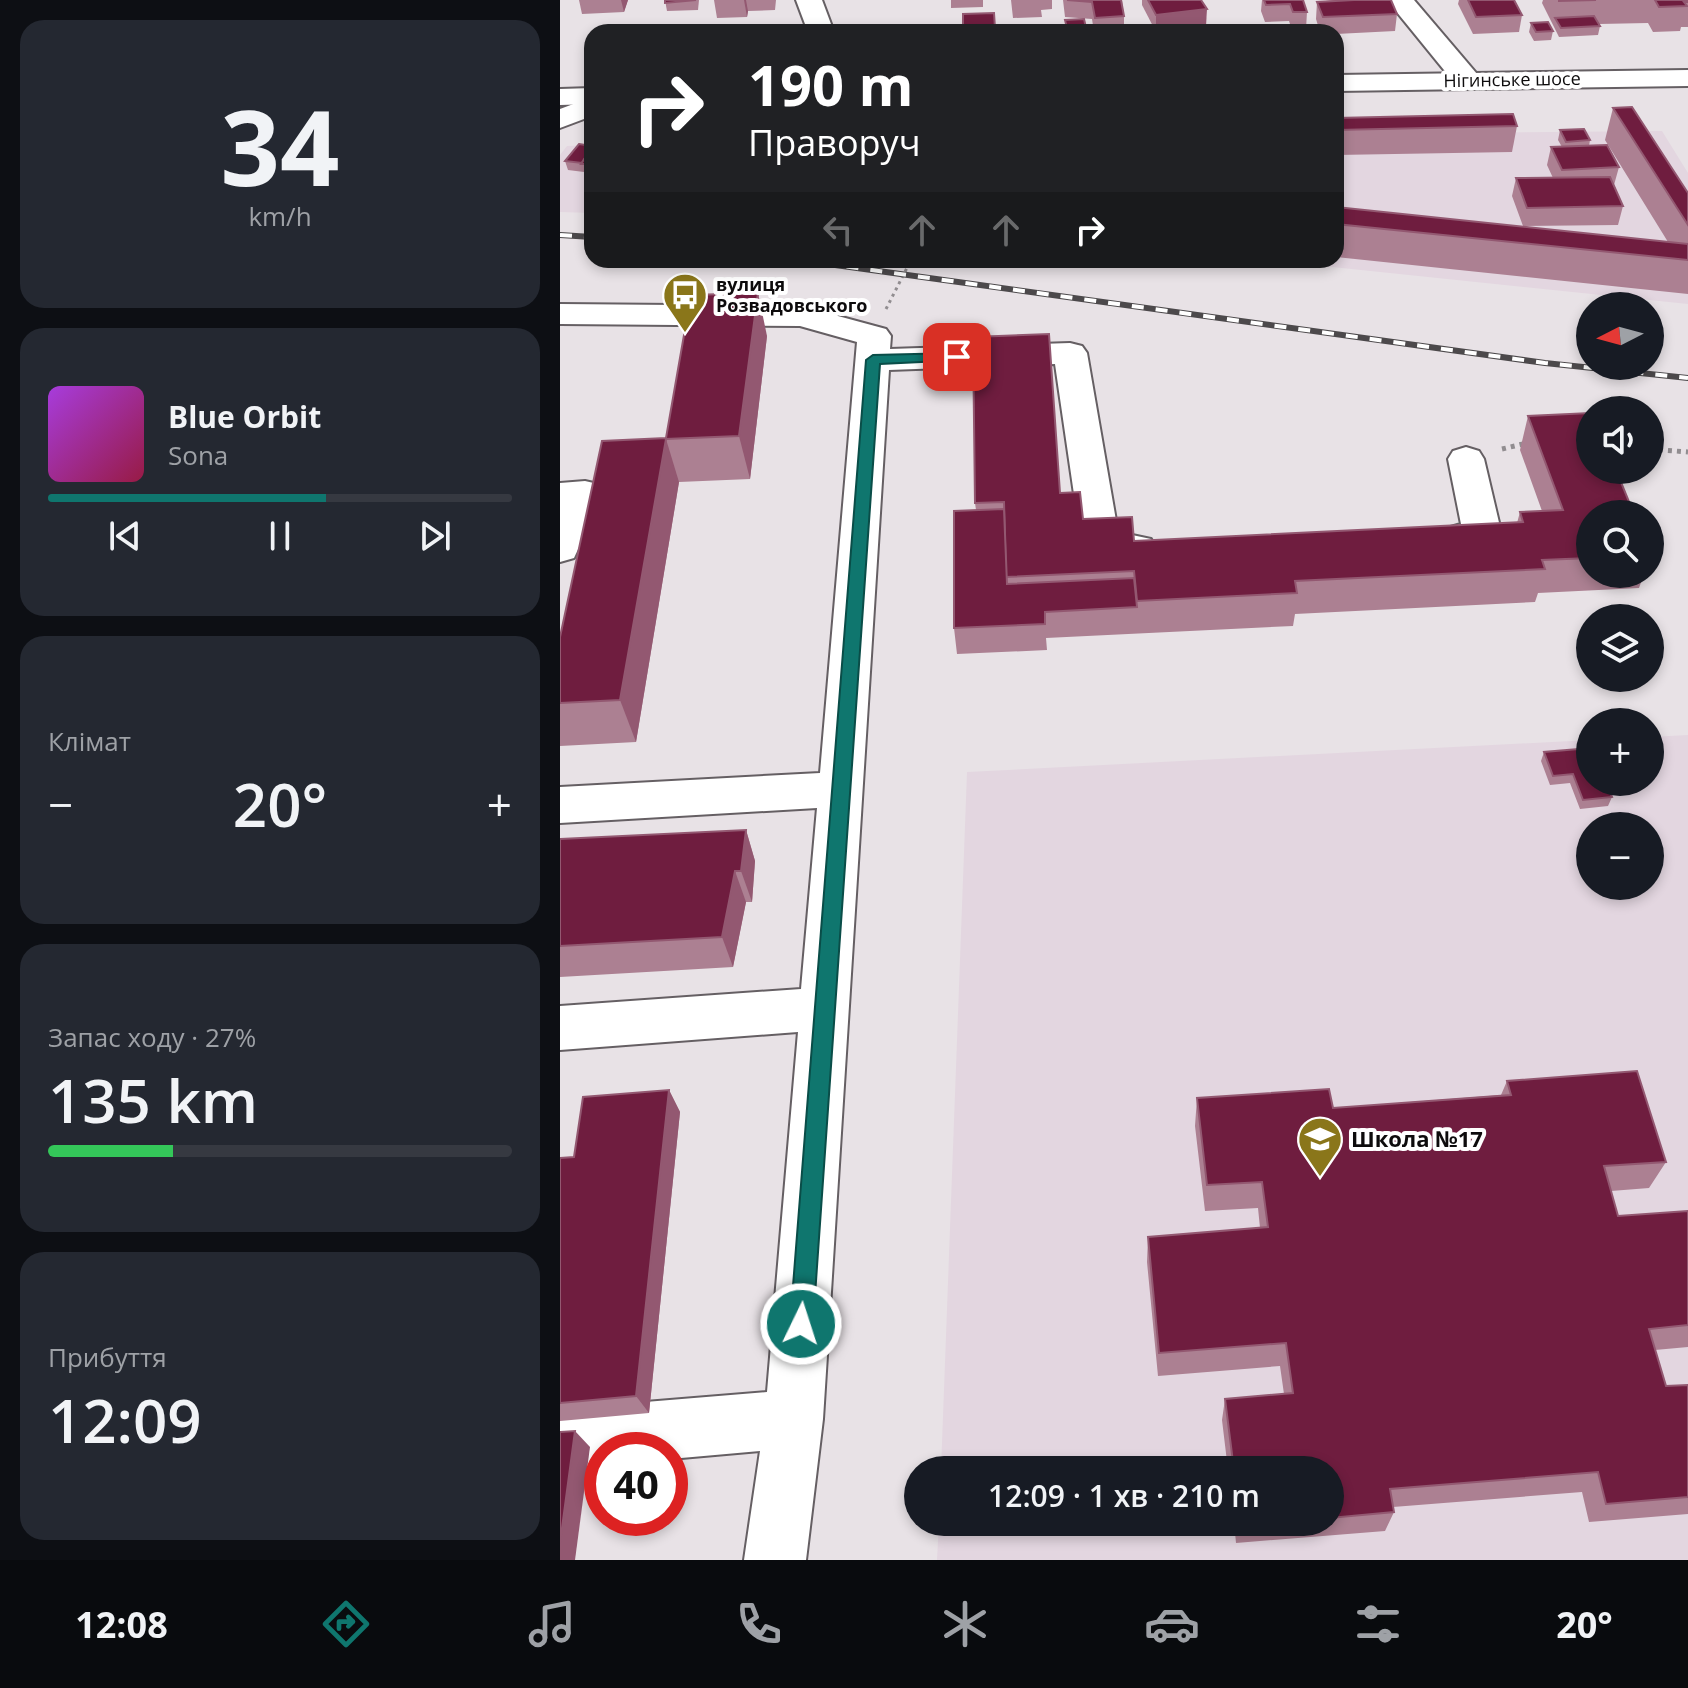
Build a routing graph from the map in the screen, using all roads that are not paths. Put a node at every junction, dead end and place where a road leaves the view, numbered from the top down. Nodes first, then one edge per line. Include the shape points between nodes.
1 (809, 0) edge
2 (1400, 0) edge
3 (818, 24) edge
4 (1688, 78) edge
5 (1467, 80) junction
6 (1344, 83) edge
7 (584, 96) edge
8 (560, 97) edge
9 (584, 109) edge
10 (560, 119) edge
11 (560, 314) edge
12 (874, 348) junction
13 (1466, 459) road end
14 (560, 495) edge
15 (1400, 546) edge
16 (560, 549) edge
17 (1164, 553) edge
18 (841, 789) junction
19 (560, 805) edge
20 (825, 1009) junction
21 (560, 1028) edge
22 (794, 1419) junction
23 (560, 1439) edge
24 (775, 1560) edge

1 - 3 street
2 - 5 street
4 - 5 street, Нігинське шосе
5 - 6 street, Нігинське шосе
7 - 8 street
9 - 10 street
11 - 12 street via 801,316
12 - 17 street via 1070,353 1100,542
12 - 18 street
13 - 15 street via 1482,531 1448,544
14 - 16 street via 585,493
18 - 19 street
18 - 20 street
20 - 21 street
20 - 22 street
22 - 23 street
22 - 24 street

